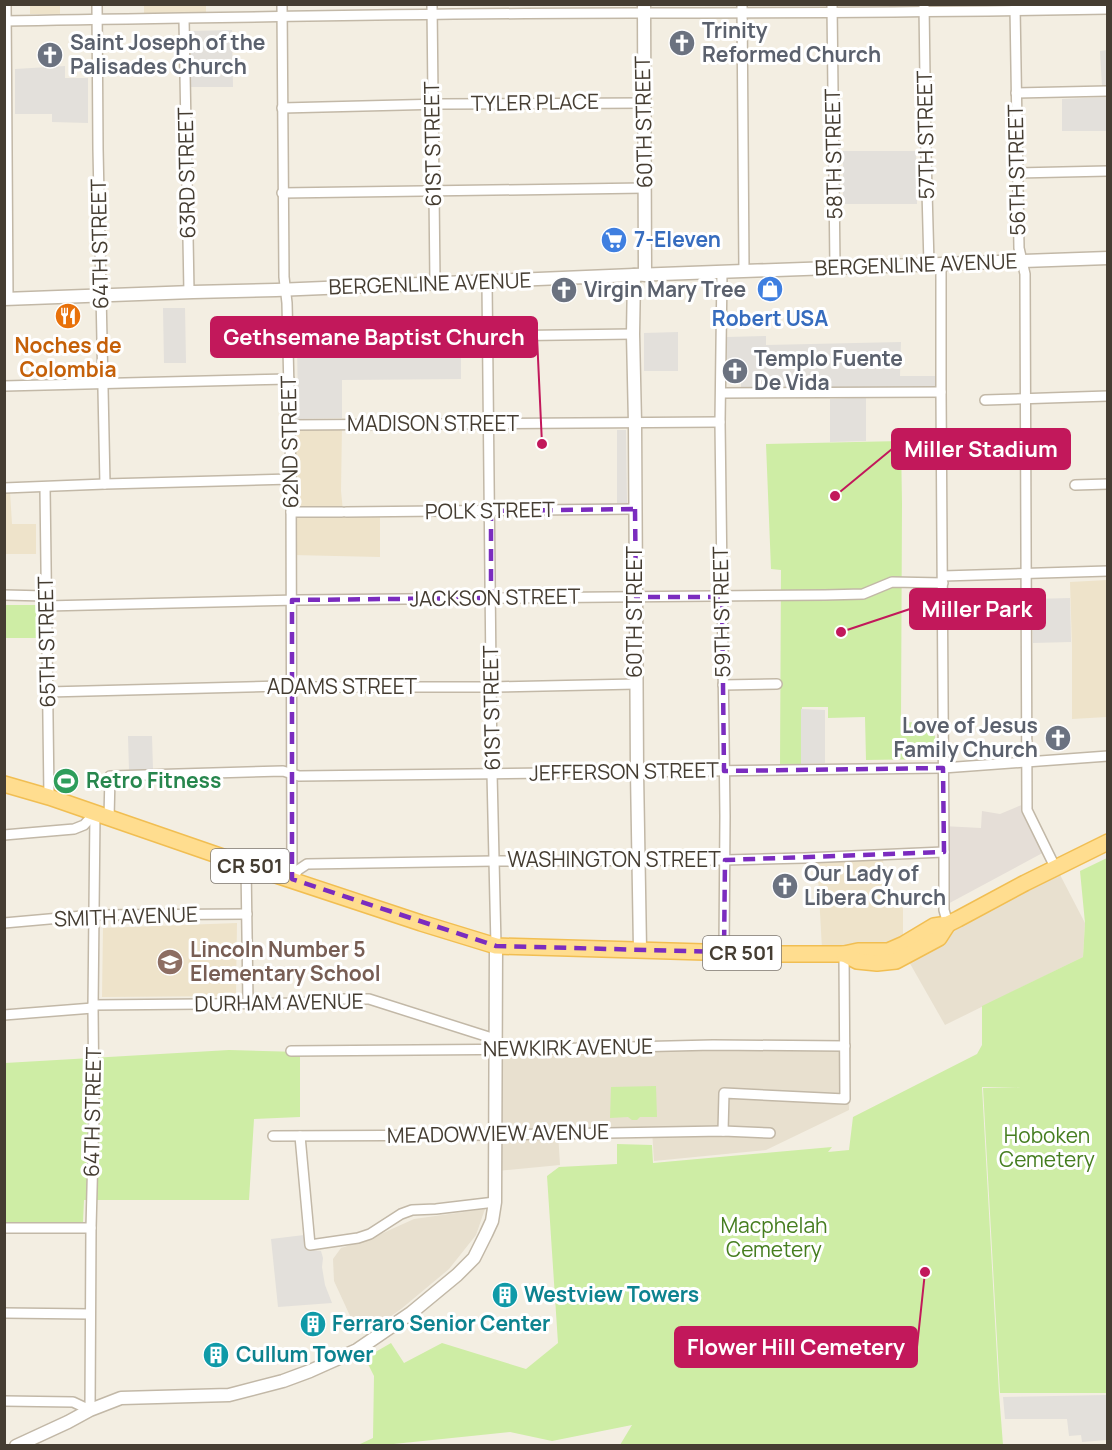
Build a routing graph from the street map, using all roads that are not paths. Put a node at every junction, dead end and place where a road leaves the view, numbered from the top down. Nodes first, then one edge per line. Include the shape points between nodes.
1 (6, 4) edge
2 (97, 4) edge
3 (282, 4) edge
4 (432, 4) edge
5 (1107, 4) edge
6 (924, 8) edge
7 (1015, 8) edge
8 (644, 9) edge
9 (743, 9) edge
10 (832, 9) edge
11 (1107, 9) edge
12 (432, 15) junction
13 (282, 17) junction
14 (184, 18) junction
15 (97, 20) junction
16 (5, 21) edge
17 (1107, 91) edge
18 (1016, 93) junction
19 (644, 103) junction
20 (433, 105) junction
21 (282, 108) junction
22 (1107, 171) edge
23 (1017, 173) junction
24 (645, 188) junction
25 (434, 191) junction
26 (282, 193) junction
27 (1107, 258) edge
28 (1022, 261) junction
29 (935, 264) junction
30 (835, 268) junction
31 (744, 271) junction
32 (722, 272) junction
33 (640, 275) junction
34 (487, 282) junction
35 (435, 283) junction
36 (285, 290) junction
37 (189, 292) junction
38 (101, 296) junction
39 (6, 299) edge
40 (633, 334) junction
41 (488, 335) junction
42 (288, 339) junction
43 (289, 379) junction
44 (102, 385) junction
45 (4, 386) edge
46 (941, 392) junction
47 (721, 393) junction
48 (1107, 396) edge
49 (1025, 399) junction
50 (986, 400) dead end
51 (720, 422) junction
52 (489, 423) junction
53 (635, 423) junction
54 (290, 425) junction
55 (291, 479) junction
56 (105, 484) junction
57 (1107, 484) edge
58 (1075, 485) dead end
59 (45, 487) junction
60 (4, 488) edge
61 (635, 509) junction
62 (491, 511) junction
63 (291, 512) junction
64 (1107, 571) edge
65 (1026, 574) junction
66 (943, 580) junction
67 (4, 595) edge
68 (46, 596) junction
69 (636, 597) junction
70 (722, 597) junction
71 (491, 598) junction
72 (291, 600) junction
73 (46, 606) junction
74 (636, 684) junction
75 (777, 684) dead end
76 (723, 685) junction
77 (291, 687) junction
78 (492, 687) junction
79 (48, 692) junction
80 (1107, 756) edge
81 (1026, 762) junction
82 (943, 768) junction
83 (724, 771) junction
84 (637, 772) junction
85 (292, 773) junction
86 (492, 773) junction
87 (4, 784) edge
88 (49, 797) junction
89 (102, 816) junction
90 (4, 835) edge
91 (1107, 842) edge
92 (944, 852) junction
93 (638, 860) junction
94 (725, 860) junction
95 (495, 861) junction
96 (246, 865) junction
97 (1055, 867) junction
98 (292, 879) junction
99 (247, 914) junction
100 (93, 915) junction
101 (4, 923) edge
102 (948, 924) junction
103 (496, 946) junction
104 (640, 949) junction
105 (724, 952) junction
106 (844, 954) junction
107 (248, 1003) junction
108 (93, 1007) junction
109 (4, 1015) edge
110 (495, 1044) junction
111 (845, 1046) junction
112 (291, 1051) dead end
113 (723, 1131) junction
114 (770, 1133) dead end
115 (495, 1135) junction
116 (273, 1136) dead end
117 (300, 1136) junction
118 (495, 1202) junction
119 (4, 1228) edge
120 (91, 1228) junction
121 (4, 1313) edge
122 (90, 1314) junction
123 (4, 1401) edge
124 (90, 1410) junction
125 (16, 1446) edge

1 - 16 street
2 - 15 street, 64TH STREET
3 - 13 street, 62ND STREET
4 - 12 street, 61ST STREET
5 - 11 street
6 - 7 street
6 - 10 street
6 - 29 street, 57TH STREET via 926,154
7 - 11 street
7 - 18 street, 56TH STREET
8 - 9 street
8 - 12 street
8 - 19 street, 60TH STREET
9 - 10 street
9 - 31 street
10 - 30 street, 58TH STREET
12 - 13 street
12 - 20 street, 61ST STREET
13 - 14 street
13 - 21 street, 62ND STREET
14 - 15 street
14 - 37 street, 63RD STREET
15 - 16 street
15 - 38 street, 64TH STREET
16 - 39 street
17 - 18 street
18 - 23 street, 56TH STREET
19 - 20 street, TYLER PLACE
19 - 24 street, 60TH STREET
20 - 21 street, TYLER PLACE
20 - 25 street, 61ST STREET
21 - 26 street, 62ND STREET
22 - 23 street
23 - 28 street, 56TH STREET
24 - 25 street
24 - 33 street, 60TH STREET
25 - 26 street
25 - 35 street, 61ST STREET
26 - 36 street, 62ND STREET
27 - 28 street, BERGENLINE AVENUE
28 - 29 street, BERGENLINE AVENUE
28 - 49 street, 56TH STREET
29 - 30 street, BERGENLINE AVENUE
29 - 46 street, 57TH STREET
30 - 31 street, BERGENLINE AVENUE
31 - 32 street, BERGENLINE AVENUE
32 - 33 street, BERGENLINE AVENUE
32 - 47 street, 59TH STREET
33 - 34 street, BERGENLINE AVENUE
33 - 40 street, 60TH STREET
34 - 35 street, BERGENLINE AVENUE
34 - 41 street, 61ST STREET
35 - 36 street, BERGENLINE AVENUE
36 - 37 street, BERGENLINE AVENUE
36 - 42 street, 62ND STREET
37 - 38 street, BERGENLINE AVENUE
38 - 39 street, BERGENLINE AVENUE
38 - 44 street, 64TH STREET
40 - 41 street
40 - 53 street, 60TH STREET
41 - 42 street
41 - 52 street, 61ST STREET
42 - 43 street, 62ND STREET
43 - 44 street
43 - 54 street, 62ND STREET
44 - 45 street
44 - 56 street, 64TH STREET
46 - 47 street
46 - 66 street, 57TH STREET
47 - 51 street, 59TH STREET
48 - 49 street
49 - 50 street
49 - 65 street, 56TH STREET
51 - 53 street, MADISON STREET
51 - 70 street, 59TH STREET
52 - 53 street, MADISON STREET
52 - 54 street, MADISON STREET
52 - 62 street, 61ST STREET
53 - 61 street, 60TH STREET
54 - 55 street, 62ND STREET
55 - 56 street
55 - 63 street, 62ND STREET
56 - 59 street
57 - 58 street
59 - 60 street
59 - 68 street, 65TH STREET
61 - 62 street, POLK STREET
61 - 69 street, 60TH STREET
62 - 63 street, POLK STREET
62 - 71 street, 61ST STREET
63 - 72 street, 62ND STREET
64 - 65 street, JACKSON STREET
65 - 66 street, JACKSON STREET
65 - 81 street, 56TH STREET
66 - 70 street, JACKSON STREET via 892,582 863,594
66 - 82 street, 57TH STREET
67 - 68 street
68 - 73 street, 65TH STREET
69 - 70 street, JACKSON STREET
69 - 71 street, JACKSON STREET
69 - 74 street, 60TH STREET
70 - 76 street, 59TH STREET
71 - 72 street, JACKSON STREET
71 - 78 street, 61ST STREET
72 - 73 street, JACKSON STREET
72 - 77 street, 62ND STREET
73 - 79 street, 65TH STREET
74 - 78 street, ADAMS STREET
74 - 84 street, 60TH STREET
75 - 76 street
76 - 83 street, 59TH STREET
77 - 78 street, ADAMS STREET
77 - 79 street, ADAMS STREET
77 - 85 street, 62ND STREET
78 - 86 street, 61ST STREET
79 - 88 street, 65TH STREET
80 - 81 street, JEFFERSON STREET
81 - 82 street, JEFFERSON STREET
81 - 97 street, 56TH STREET via 1027,810
82 - 83 street, JEFFERSON STREET
82 - 92 street, 57TH STREET
83 - 84 street, JEFFERSON STREET
83 - 94 street, 59TH STREET
84 - 86 street, JEFFERSON STREET
84 - 93 street, 60TH STREET
85 - 86 street, JEFFERSON STREET
85 - 89 street, JEFFERSON STREET via 110,776
85 - 98 street, 62ND STREET
86 - 95 street, 61ST STREET
87 - 88 main road, CR 501
88 - 89 main road, CR 501
89 - 90 street via 74,829
89 - 96 main road, CR 501
89 - 100 street, 64TH STREET
91 - 97 main road, CR 501
92 - 94 street, WASHINGTON STREET
92 - 102 street, 57TH STREET via 944,910
93 - 94 street, WASHINGTON STREET
93 - 95 street, WASHINGTON STREET
93 - 104 street, 60TH STREET
94 - 105 street, 59TH STREET
95 - 98 street, WASHINGTON STREET via 307,864
95 - 103 street, 61ST STREET
96 - 98 main road, CR 501
96 - 99 street
97 - 102 main road, CR 501
98 - 103 main road, CR 501
99 - 100 street, SMITH AVENUE
99 - 107 street
100 - 101 street, SMITH AVENUE
100 - 108 street, 64TH STREET
102 - 106 main road, CR 501 via 934,926 888,951
103 - 104 main road, CR 501
103 - 110 street, 61ST STREET
104 - 105 main road, CR 501
105 - 106 main road, CR 501
106 - 111 street
107 - 108 street, DURHAM AVENUE
107 - 110 street, DURHAM AVENUE via 369,999
108 - 109 street, DURHAM AVENUE
108 - 120 street, 64TH STREET
110 - 111 street, NEWKIRK AVENUE
110 - 112 street, NEWKIRK AVENUE
110 - 115 street, 61ST STREET
111 - 113 street via 845,1099 724,1093
113 - 114 street, MEADOWVIEW AVENUE
113 - 115 street, MEADOWVIEW AVENUE
115 - 117 street, MEADOWVIEW AVENUE
115 - 118 street, 61ST STREET
116 - 117 street, MEADOWVIEW AVENUE
117 - 118 street via 310,1245 370,1234 412,1210
118 - 124 street, 61ST STREET via 492,1221 474,1258 411,1313 357,1350 283,1381 229,1395 121,1398
119 - 120 street
120 - 122 street, 64TH STREET
121 - 122 street
122 - 124 street, 64TH STREET
123 - 124 street via 73,1402
124 - 125 street, 61ST STREET

